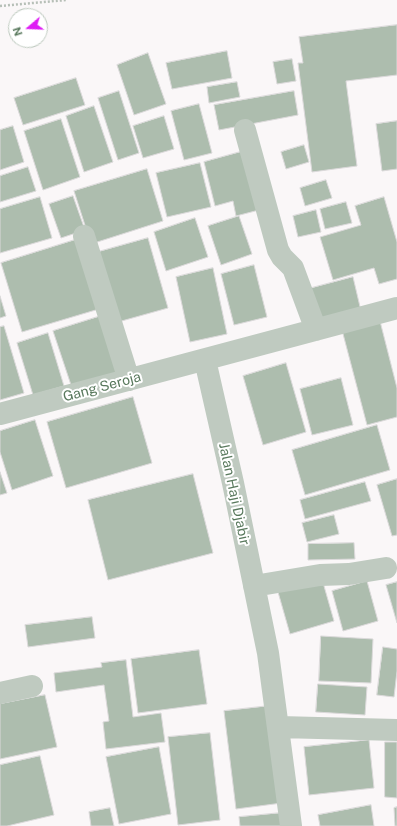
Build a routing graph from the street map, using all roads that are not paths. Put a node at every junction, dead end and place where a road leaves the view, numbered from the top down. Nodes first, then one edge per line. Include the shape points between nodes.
1 (245, 130) dead end
2 (84, 236) dead end
3 (397, 308) edge
4 (316, 330) junction
5 (205, 360) junction
6 (129, 380) junction
7 (0, 414) edge
8 (386, 568) dead end
9 (254, 586) junction
10 (32, 686) dead end
11 (0, 693) edge
12 (279, 727) junction
13 (397, 730) edge
14 (291, 826) edge

1 - 4 street via 278,250 293,268
2 - 6 street
3 - 4 street
4 - 5 street
5 - 6 street, Gang Seroja
5 - 9 street, Jalan Haji Djabir
6 - 7 street, Gang Seroja
8 - 9 street
9 - 12 street, Jalan Haji Djabir via 268,653
10 - 11 street
12 - 13 street
12 - 14 street, Jalan Haji Djabir

